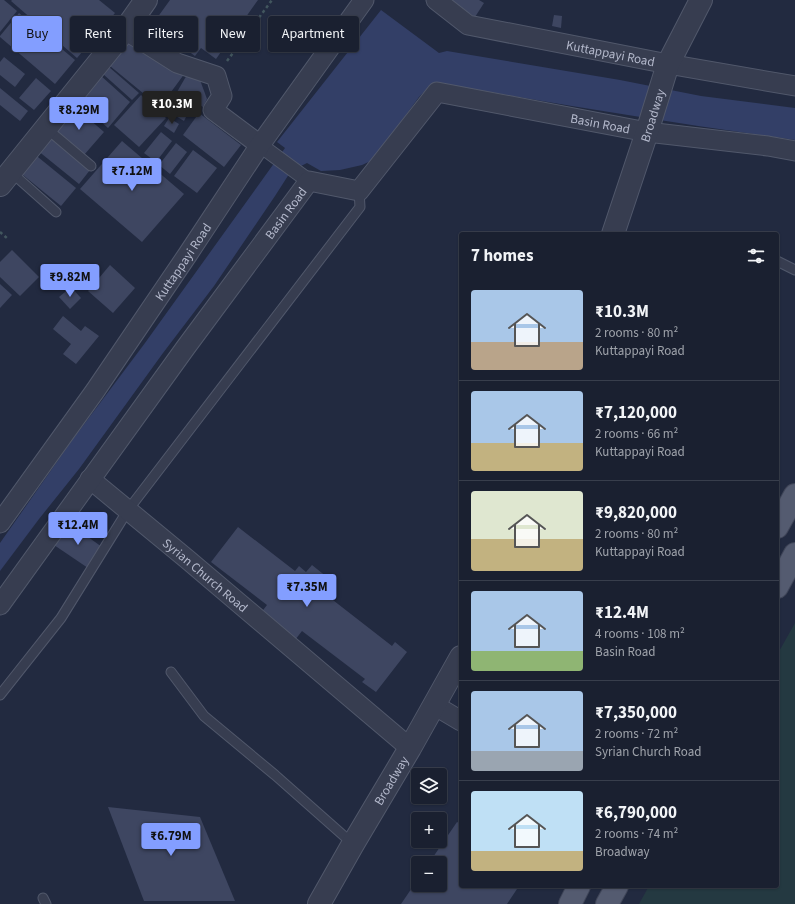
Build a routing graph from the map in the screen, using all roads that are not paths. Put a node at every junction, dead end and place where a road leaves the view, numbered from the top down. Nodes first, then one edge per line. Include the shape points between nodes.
1 (146, 0) edge
2 (364, 0) edge
3 (436, 0) edge
4 (701, 0) edge
5 (126, 29) edge
6 (126, 31) edge
7 (107, 52) edge
8 (668, 64) junction
9 (795, 86) edge
10 (46, 128) junction
11 (647, 132) junction
12 (260, 145) junction
13 (795, 151) edge
14 (91, 166) dead end
15 (6, 178) edge
16 (309, 181) junction
17 (359, 191) junction
18 (56, 212) dead end
19 (614, 232) edge
20 (779, 262) edge
21 (795, 270) edge
22 (90, 479) junction
23 (795, 495) edge
24 (128, 510) junction
25 (0, 523) edge
26 (779, 523) edge
27 (795, 554) edge
28 (779, 583) edge
29 (0, 604) edge
30 (459, 661) edge
31 (171, 672) dead end
32 (0, 695) edge
33 (434, 705) junction
34 (459, 720) edge
35 (410, 748) junction
36 (353, 844) junction
37 (578, 888) edge
38 (616, 888) edge
39 (319, 904) edge
40 (570, 904) edge
41 (607, 904) edge

1 - 5 street
2 - 12 street, Kuttappayi Road
3 - 8 street, Kuttappayi Road via 468,26
4 - 8 street, Broadway
6 - 12 street via 177,63 216,76 222,96 213,110
7 - 10 street
8 - 9 street, Kuttappayi Road
8 - 11 street, Broadway
10 - 14 lane
10 - 15 street
11 - 13 street, Basin Road
11 - 17 street, Basin Road via 438,92
11 - 19 street, Broadway
12 - 16 street
12 - 25 street, Kuttappayi Road via 95,392
15 - 18 lane
16 - 17 street, Basin Road
16 - 22 street, Basin Road
17 - 24 lane via 360,207
20 - 21 lane
22 - 24 street, Syrian Church Road
22 - 29 street, Basin Road
23 - 26 main road
24 - 32 lane via 60,618
24 - 35 street, Syrian Church Road
27 - 28 main road
30 - 33 street, Broadway
31 - 36 lane via 204,716
33 - 34 street
33 - 35 street, Broadway
35 - 36 street, Broadway
36 - 39 street, Broadway
37 - 40 main road
38 - 41 main road

